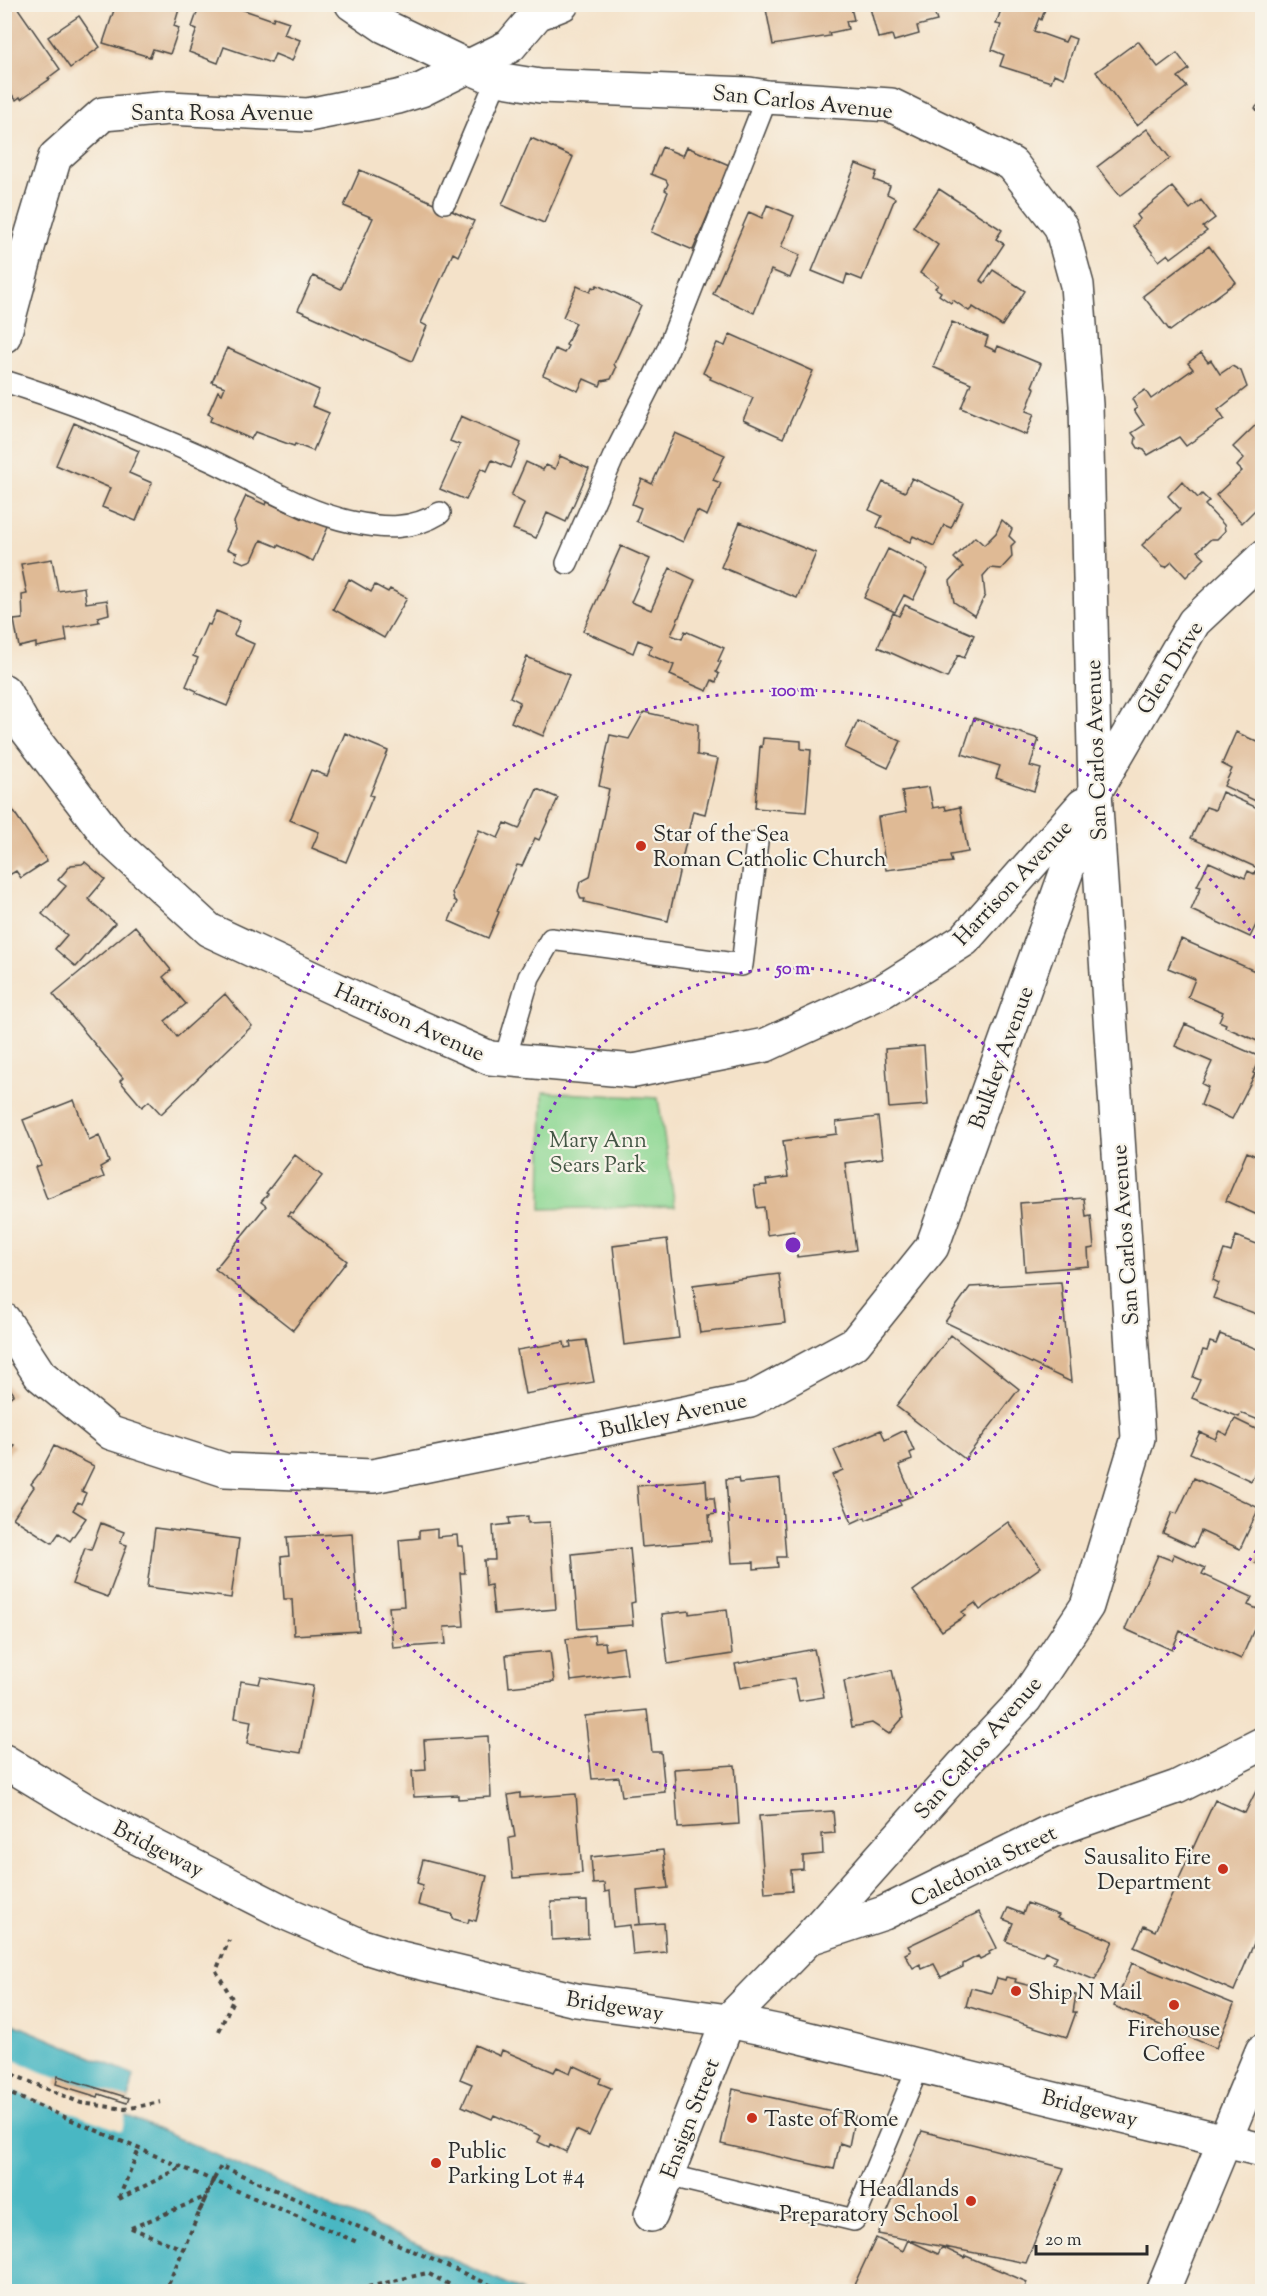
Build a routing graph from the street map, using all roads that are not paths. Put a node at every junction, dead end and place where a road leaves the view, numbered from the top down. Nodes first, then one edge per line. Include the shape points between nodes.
1 (352, 4) edge
2 (562, 4) edge
3 (467, 66) junction
4 (497, 79) junction
5 (767, 97) junction
6 (445, 202) dead end
7 (4, 336) edge
8 (4, 381) edge
9 (440, 513) dead end
10 (1263, 558) edge
11 (567, 563) dead end
12 (4, 691) edge
13 (1095, 792) junction
14 (757, 842) dead end
15 (506, 1059) junction
16 (4, 1320) edge
17 (1263, 1744) edge
18 (4, 1761) edge
19 (809, 1938) junction
20 (728, 2021) junction
21 (1263, 2051) edge
22 (919, 2065) junction
23 (1224, 2140) junction
24 (1263, 2150) edge
25 (667, 2175) junction
26 (651, 2215) dead end
27 (1162, 2292) edge

1 - 3 street, San Carlos Avenue via 384,26
2 - 3 street, Santa Rosa Avenue via 537,14 510,46
3 - 4 street, San Carlos Avenue
3 - 7 street, Santa Rosa Avenue via 421,90 308,115 169,108 103,114 56,157
4 - 5 street, San Carlos Avenue via 540,86
4 - 6 lane
5 - 11 lane via 667,351 613,458
5 - 13 street, San Carlos Avenue via 891,105 1012,164 1061,227 1077,285 1086,405
8 - 9 lane via 89,409 335,518 397,527 423,523
10 - 13 street, Glen Drive via 1194,622
12 - 15 street, Harrison Avenue via 26,729 112,841 209,930 490,1058
13 - 15 street, Harrison Avenue via 964,940 883,991 766,1045 634,1071
13 - 16 street, Bulkley Avenue via 932,1247 855,1343 750,1400 373,1476 225,1470 111,1433 40,1375
13 - 19 street, San Carlos Avenue via 1138,1438 1087,1606 1025,1699
14 - 15 lane via 742,964 551,939 529,977
17 - 19 street, Caledonia Street via 1177,1787 1051,1831 884,1913
18 - 20 street, Bridgeway via 128,1833 288,1914 362,1946 576,2000
19 - 20 street, Caledonia Street
20 - 22 street, Bridgeway
20 - 25 street, Ensign Street
21 - 23 street
22 - 23 street, Bridgeway
22 - 25 lane via 855,2220
23 - 24 street, Bridgeway
23 - 27 street
25 - 26 street, Ensign Street

